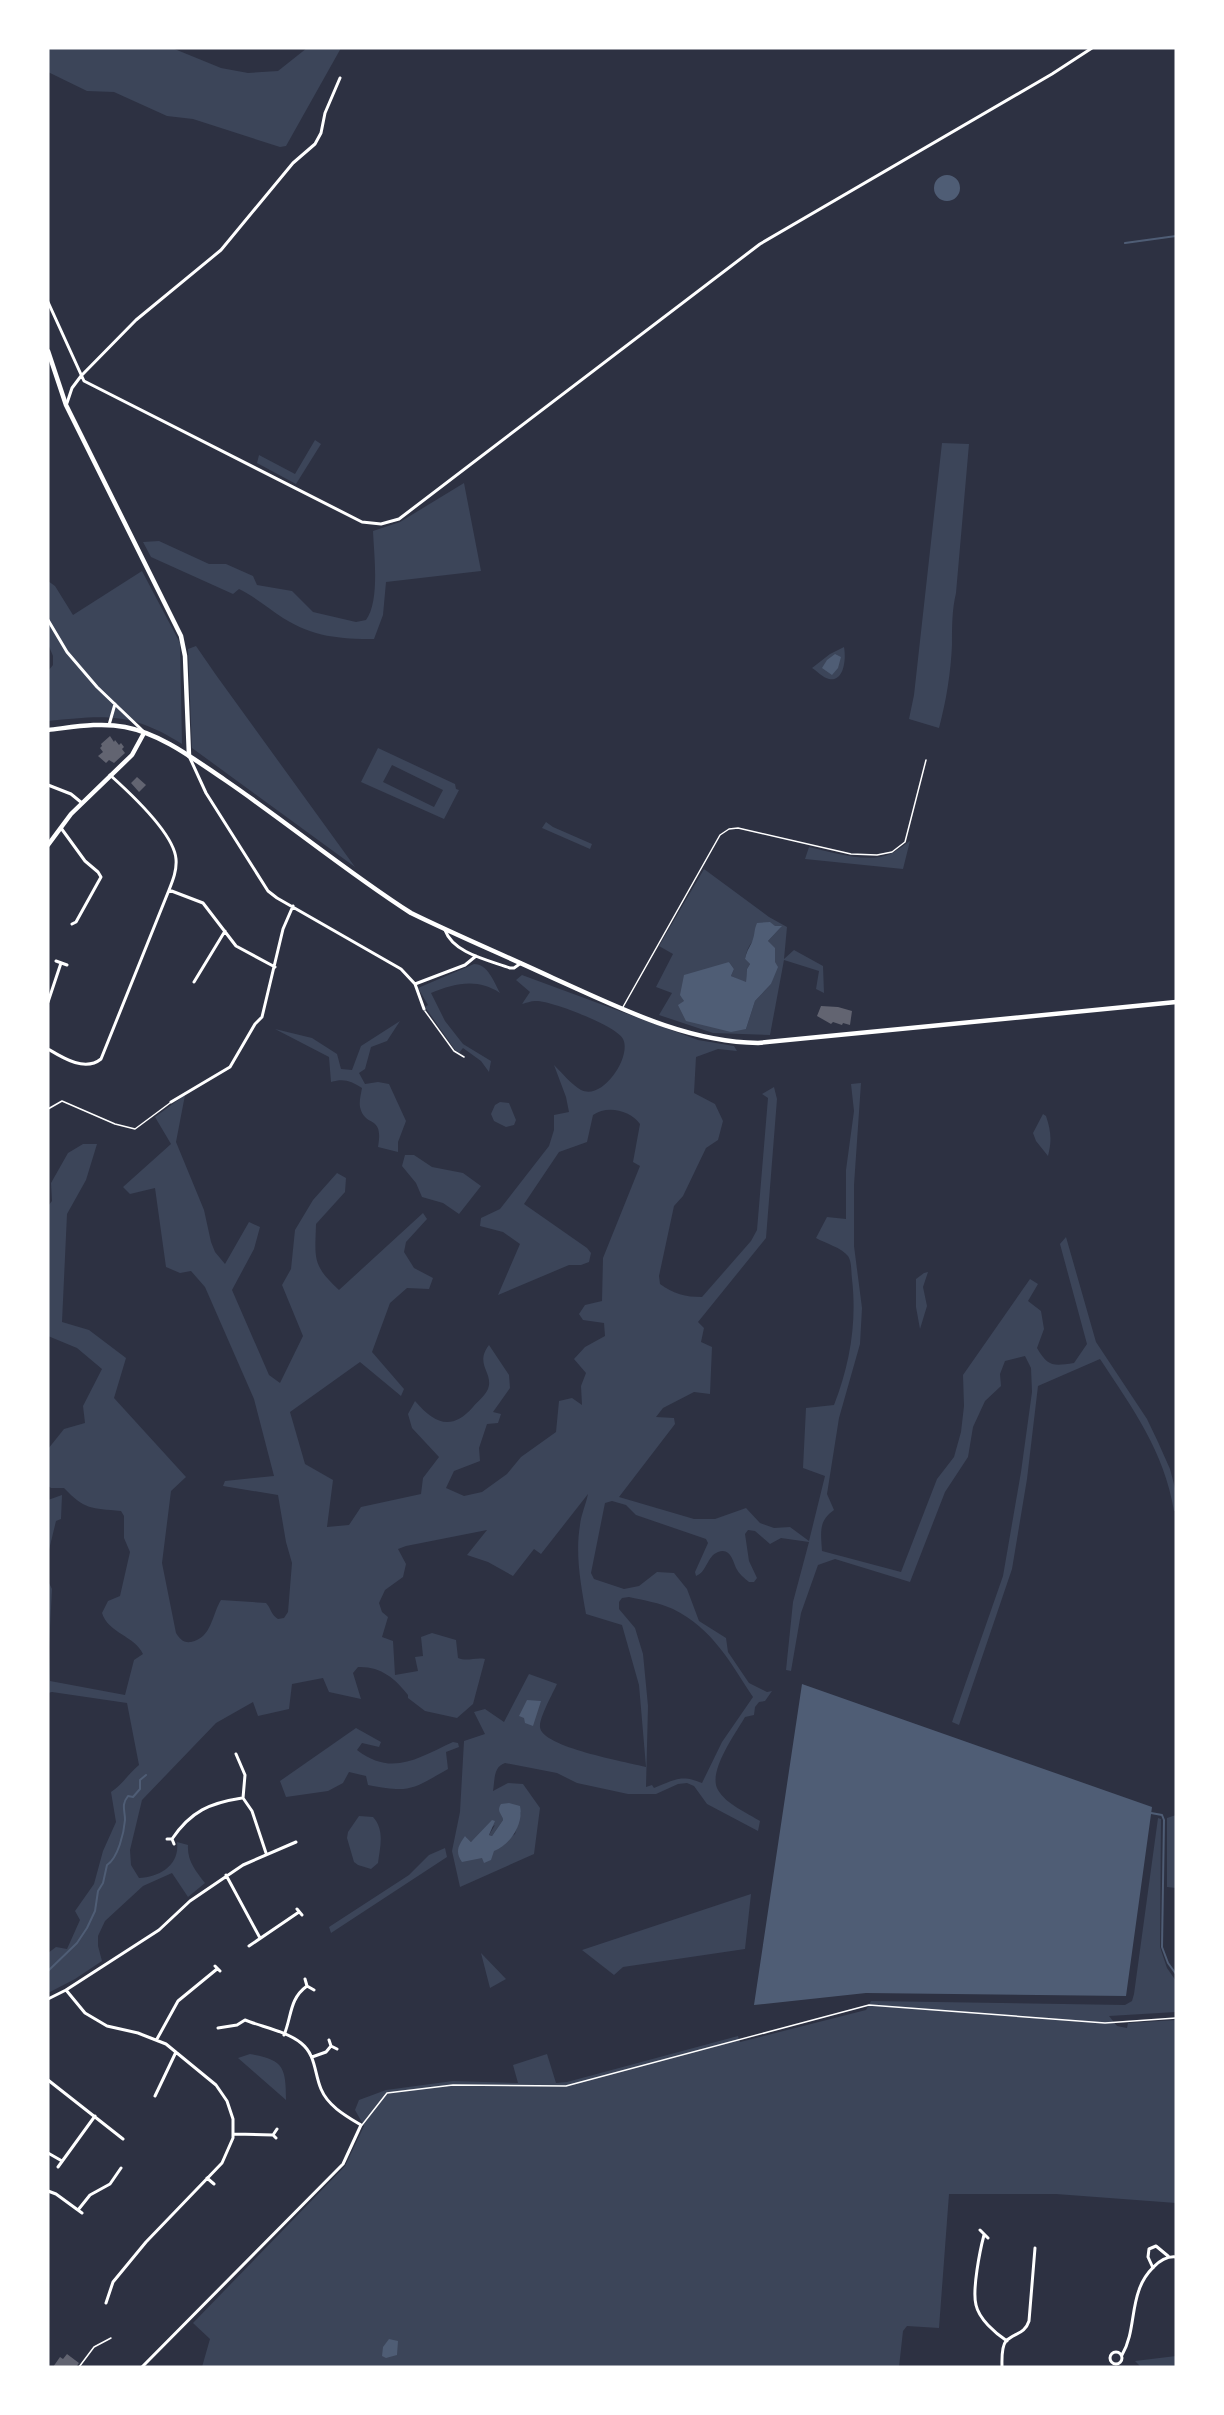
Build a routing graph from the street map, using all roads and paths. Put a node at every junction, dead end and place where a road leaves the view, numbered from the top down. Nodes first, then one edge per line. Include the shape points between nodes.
1 (1092, 48) edge
2 (340, 78) dead end
3 (48, 302) edge
4 (48, 351) edge
5 (81, 376) junction
6 (66, 405) junction
7 (48, 620) edge
8 (115, 704) junction
9 (109, 725) junction
10 (48, 730) edge
11 (144, 733) junction
12 (189, 756) junction
13 (926, 759) dead end
14 (110, 776) junction
15 (48, 785) edge
16 (82, 803) junction
17 (61, 828) junction
18 (48, 845) edge
19 (169, 891) junction
20 (293, 906) junction
21 (72, 924) dead end
22 (445, 930) junction
23 (225, 931) junction
24 (476, 956) junction
25 (56, 962) dead end
26 (61, 963) junction
27 (521, 963) junction
28 (67, 965) dead end
29 (275, 967) junction
30 (195, 982) dead end
31 (415, 984) junction
32 (48, 1002) edge
33 (1176, 1002) edge
34 (424, 1009) joint
35 (622, 1009) junction
36 (48, 1049) edge
37 (464, 1057) dead end
38 (171, 1102) joint
39 (48, 1109) edge
40 (235, 1753) dead end
41 (243, 1798) junction
42 (296, 1842) dead end
43 (174, 1844) dead end
44 (266, 1854) junction
45 (226, 1875) junction
46 (299, 1912) dead end
47 (260, 1938) junction
48 (249, 1946) dead end
49 (218, 1969) dead end
50 (305, 1979) dead end
51 (307, 1986) junction
52 (66, 1990) junction
53 (314, 1990) dead end
54 (48, 1999) edge
55 (1176, 2018) edge
56 (218, 2028) dead end
57 (284, 2035) junction
58 (157, 2039) junction
59 (329, 2040) dead end
60 (331, 2046) junction
61 (337, 2049) dead end
62 (176, 2052) junction
63 (312, 2057) junction
64 (48, 2080) edge
65 (162, 2094) dead end
66 (95, 2116) junction
67 (361, 2125) junction
68 (278, 2128) dead end
69 (234, 2134) junction
70 (120, 2138) dead end
71 (48, 2153) edge
72 (62, 2162) junction
73 (58, 2167) dead end
74 (121, 2168) dead end
75 (116, 2176) junction
76 (207, 2178) junction
77 (121, 2180) dead end
78 (214, 2184) dead end
79 (48, 2191) edge
80 (78, 2210) junction
81 (82, 2213) dead end
82 (980, 2230) dead end
83 (984, 2235) junction
84 (988, 2238) dead end
85 (1035, 2248) dead end
86 (1168, 2256) junction
87 (1176, 2257) edge
88 (1153, 2268) junction
89 (107, 2298) junction
90 (114, 2300) dead end
91 (106, 2303) dead end
92 (111, 2338) dead end
93 (1007, 2341) junction
94 (1122, 2355) junction
95 (1115, 2366) edge
96 (79, 2367) edge
97 (142, 2367) edge
98 (1002, 2367) edge

1 - 5 street via 760,244 399,519 381,524 362,522 84,381
2 - 5 street via 315,144 292,163 221,250 136,320
3 - 5 street
4 - 6 main road
5 - 6 street
6 - 12 main road via 181,636
7 - 8 street via 67,652
8 - 9 street
8 - 11 street
9 - 10 main road
9 - 11 main road
11 - 12 main road
11 - 14 main road via 132,755
12 - 20 street via 206,793 263,885
12 - 22 main road via 380,894
13 - 35 lane via 905,842 892,852 851,854 738,828 720,835
14 - 16 main road
14 - 19 street via 143,804 175,852 176,869
15 - 16 street
16 - 17 main road
17 - 18 main road
17 - 21 street via 101,877
19 - 23 street via 203,903
19 - 36 street via 100,1059 82,1065
20 - 29 street via 283,929
20 - 31 street via 401,969
22 - 24 street via 451,942
22 - 27 main road
23 - 29 street via 241,950
23 - 30 street
24 - 27 street via 510,968
24 - 31 street via 465,965
25 - 26 street
26 - 28 street
26 - 32 street
27 - 35 main road
29 - 38 street via 264,1014 234,1062
31 - 34 street
33 - 35 main road via 758,1043 699,1037
34 - 37 lane via 453,1051
38 - 39 lane via 135,1129 62,1101
40 - 41 street via 245,1775
41 - 43 street via 201,1809 169,1839
41 - 44 street via 256,1820
42 - 44 street
44 - 45 street
45 - 47 street
45 - 52 street via 159,1930
46 - 47 street
47 - 48 street
49 - 58 street via 178,2001
50 - 51 street
51 - 53 street
51 - 57 street via 292,2002
52 - 54 street
52 - 58 street via 85,2013 107,2026
55 - 67 lane via 1106,2023 869,2005 566,2086 453,2085 387,2093
56 - 57 street via 245,2020
57 - 63 street via 300,2042
58 - 62 street
59 - 60 street
60 - 61 street
60 - 63 street
62 - 65 street via 156,2094
62 - 69 street via 222,2092 231,2109
63 - 67 street via 327,2098 337,2110
64 - 66 street
66 - 70 street
66 - 72 street
67 - 97 street via 343,2164
68 - 69 street via 275,2137
69 - 76 street via 227,2155
71 - 72 street
72 - 73 street
74 - 75 street
75 - 77 street
75 - 80 street via 110,2184 90,2194
76 - 78 street
76 - 89 street via 146,2242 113,2282
79 - 80 street
80 - 81 street
82 - 83 street
83 - 84 street
83 - 93 street via 975,2304 982,2317
85 - 93 street via 1029,2321 1024,2331
86 - 87 street
86 - 88 street
86 - 88 street via 1156,2247 1149,2249
88 - 94 street via 1140,2286 1133,2326
89 - 90 street
89 - 91 street
92 - 96 lane via 94,2347
93 - 98 street
94 - 95 street
94 - 95 street via 1111,2354

